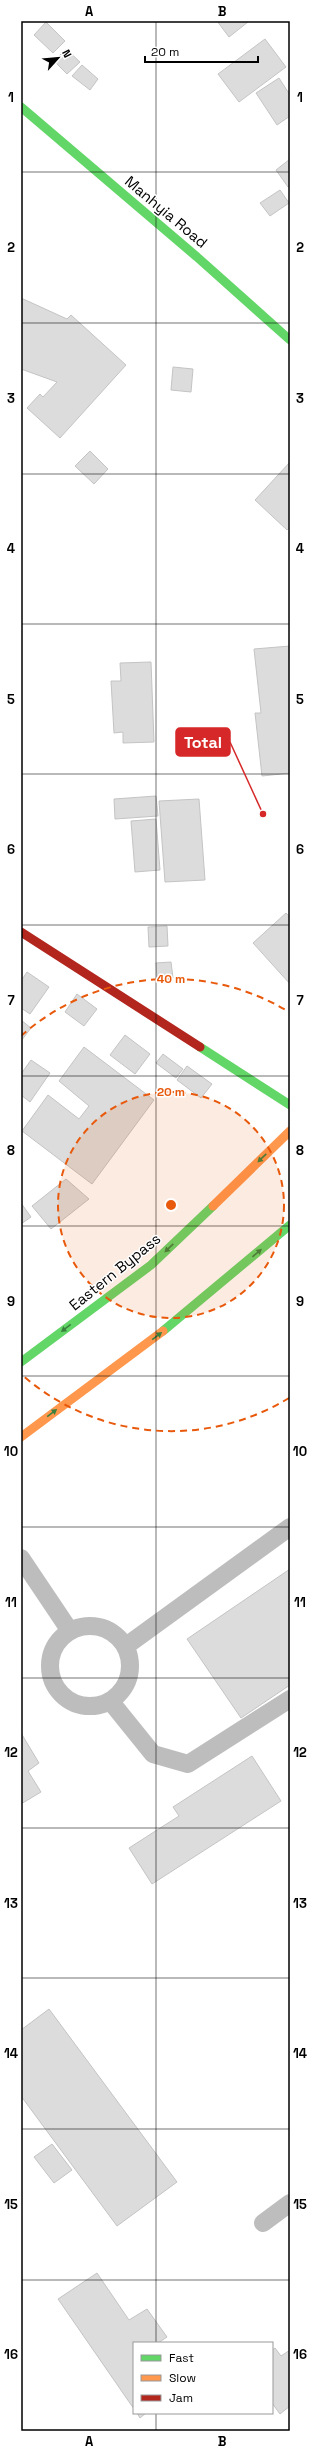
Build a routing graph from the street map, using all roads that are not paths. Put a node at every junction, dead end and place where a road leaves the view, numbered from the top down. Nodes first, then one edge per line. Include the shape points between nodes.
1 (21, 107) edge
2 (290, 340) edge
3 (21, 932) edge
4 (290, 1106) edge
5 (290, 1131) edge
6 (290, 1225) edge
7 (21, 1362) edge
8 (21, 1437) edge
9 (290, 1527) edge
10 (21, 1558) edge
11 (70, 1631) junction
12 (126, 1646) junction
13 (290, 1699) edge
14 (111, 1702) junction
15 (290, 2203) edge
16 (263, 2223) dead end

1 - 2 main road, Manhyia Road
3 - 4 main road via 85,977 218,1057
5 -> 7 main road, Eastern Bypass via 151,1265
8 -> 6 main road via 184,1315
9 - 12 lane
10 - 11 lane
11 - 12 lane via 90,1625 111,1631
11 - 14 lane via 54,1646 49,1666 54,1687 70,1702 90,1707
12 - 14 lane via 131,1666 126,1687
13 - 14 lane via 188,1764 154,1754
15 - 16 lane

